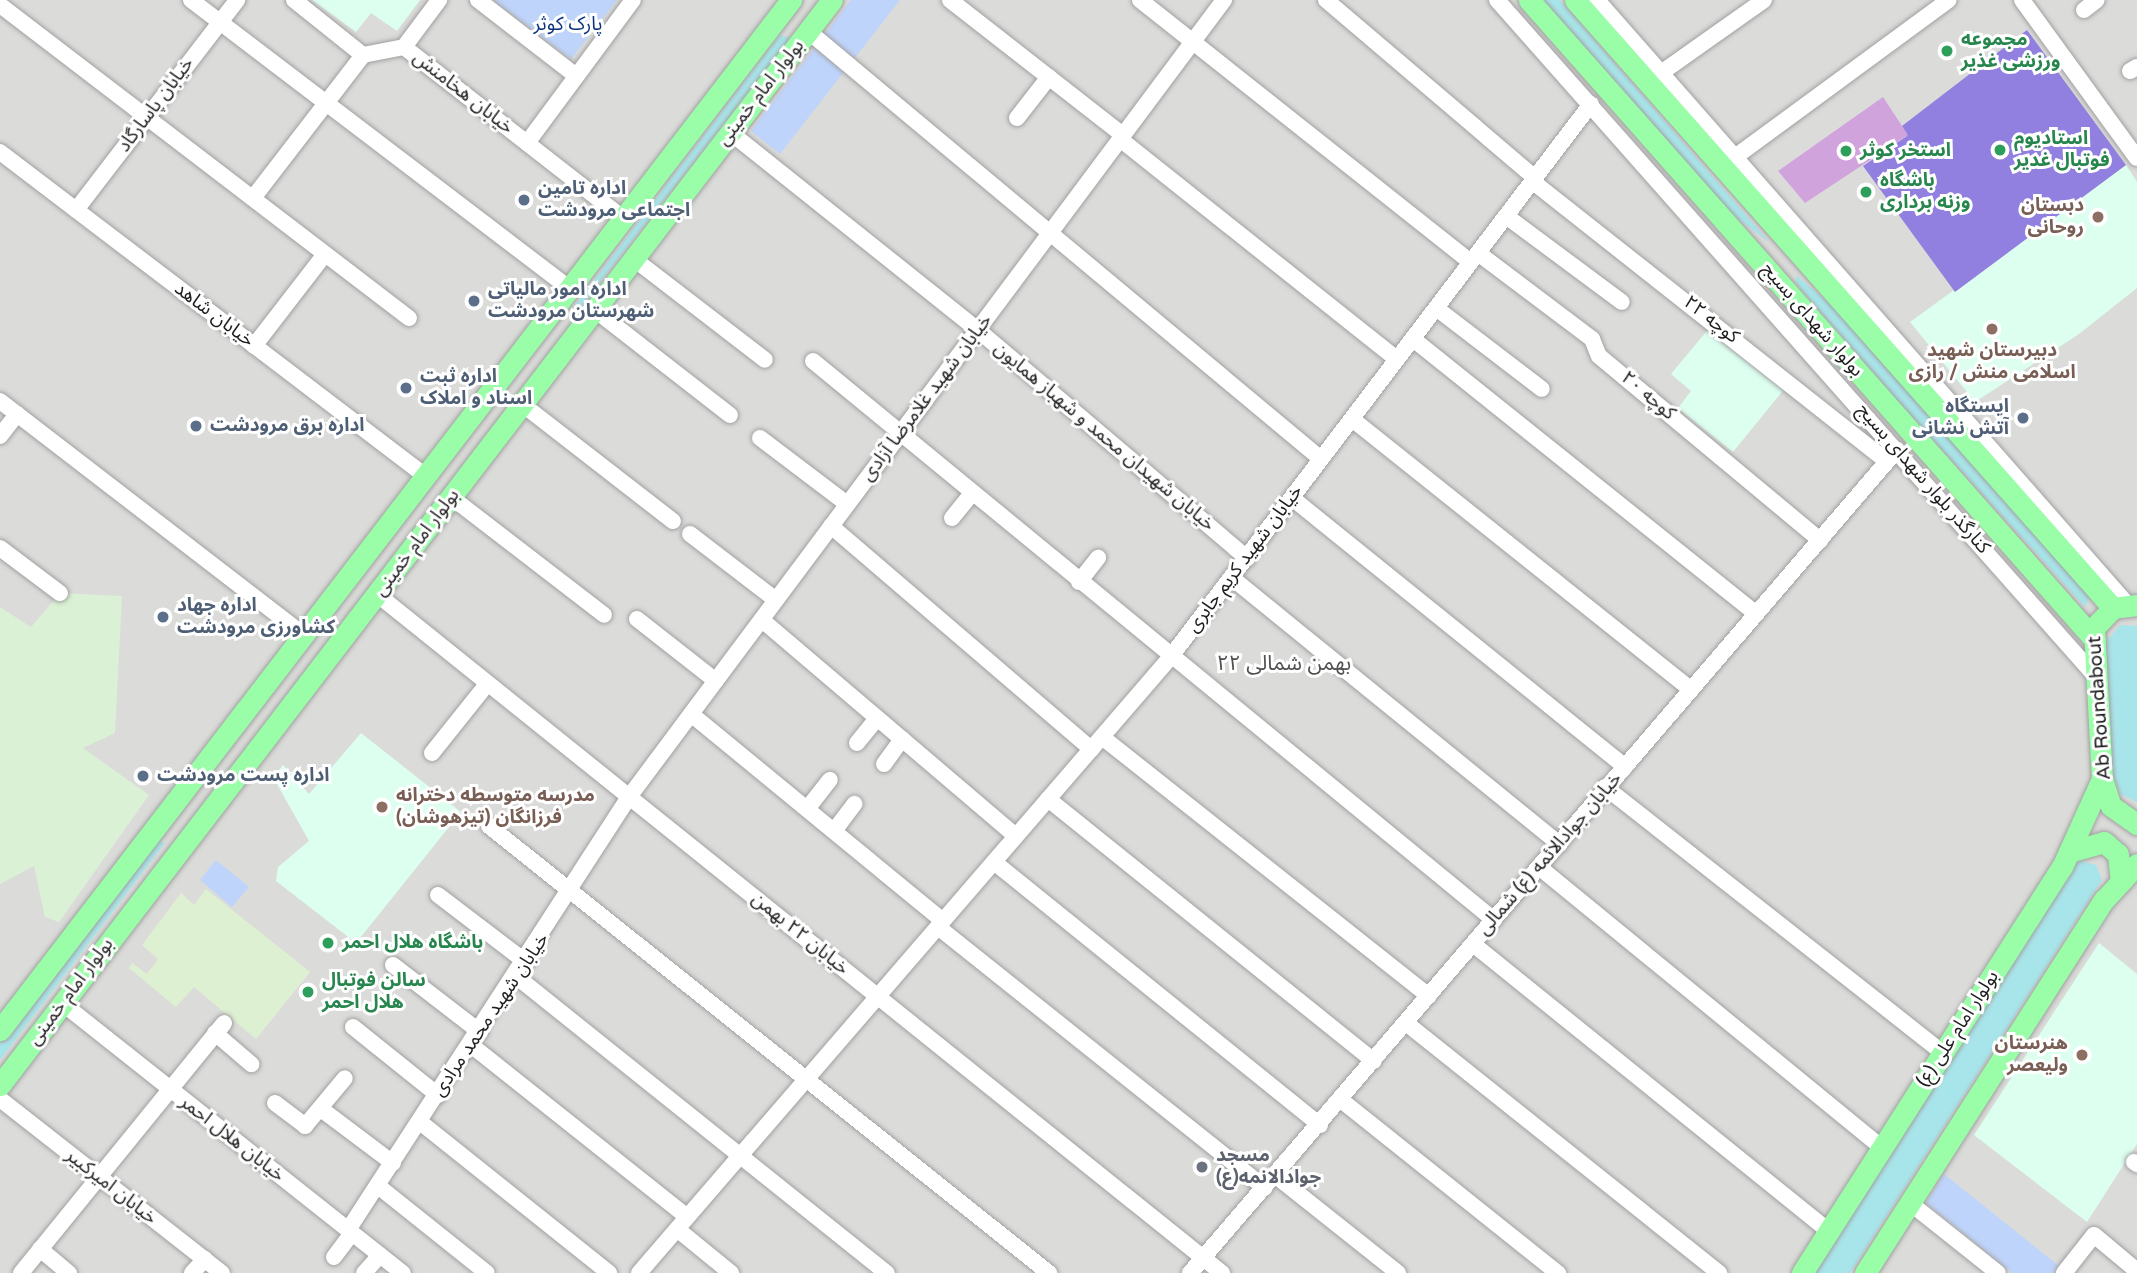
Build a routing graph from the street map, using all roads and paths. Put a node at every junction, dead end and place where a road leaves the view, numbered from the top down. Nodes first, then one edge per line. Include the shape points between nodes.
1 (191, 0) edge
2 (237, 0) edge
3 (294, 0) edge
4 (439, 0) edge
5 (478, 0) edge
6 (633, 0) edge
7 (832, 0) edge
8 (950, 0) edge
9 (1140, 0) edge
10 (1224, 0) edge
11 (1326, 0) edge
12 (1497, 0) edge
13 (1575, 0) edge
14 (1949, 0) edge
15 (2021, 0) edge
16 (1596, 1) edge
17 (1760, 1) edge
18 (0, 5) edge
19 (786, 7) edge
20 (1535, 7) edge
21 (220, 22) junction
22 (808, 31) junction
23 (1192, 43) junction
24 (404, 47) junction
25 (1542, 50) junction
26 (363, 55) junction
27 (1661, 73) junction
28 (575, 75) junction
29 (1049, 77) junction
30 (327, 103) junction
31 (1591, 104) junction
32 (147, 117) junction
33 (1017, 118) dead end
34 (731, 133) junction
35 (1122, 137) junction
36 (527, 143) junction
37 (0, 152) edge
38 (2136, 153) edge
39 (1735, 157) junction
40 (1648, 168) junction
41 (1533, 180) junction
42 (1693, 187) junction
43 (646, 191) junction
44 (253, 198) junction
45 (76, 210) junction
46 (669, 213) junction
47 (1506, 216) junction
48 (624, 219) junction
49 (1052, 230) junction
50 (325, 254) junction
51 (1801, 255) junction
52 (1474, 258) junction
53 (634, 259) junction
54 (1774, 278) junction
55 (571, 289) junction
56 (1622, 302) dead end
57 (1436, 308) junction
58 (595, 310) junction
59 (408, 318) dead end
60 (546, 322) junction
61 (978, 330) junction
62 (1826, 336) junction
63 (1413, 339) junction
64 (571, 341) junction
65 (254, 346) junction
66 (1397, 359) junction
67 (765, 360) dead end
68 (813, 361) dead end
69 (1832, 375) junction
70 (1542, 389) dead end
71 (0, 401) edge
72 (522, 404) junction
73 (17, 414) junction
74 (730, 415) dead end
75 (1352, 419) junction
76 (901, 432) junction
77 (0, 436) edge
78 (760, 438) dead end
79 (1892, 456) junction
80 (1321, 459) junction
81 (2013, 474) junction
82 (427, 477) junction
83 (972, 493) junction
84 (451, 497) junction
85 (1292, 498) junction
86 (847, 505) junction
87 (2024, 508) junction
88 (1956, 517) junction
89 (952, 518) dead end
90 (673, 521) dead end
91 (831, 526) junction
92 (690, 534) dead end
93 (2000, 537) junction
94 (1820, 540) junction
95 (0, 548) edge
96 (1098, 558) dead end
97 (1247, 558) junction
98 (1232, 578) junction
99 (1080, 582) junction
100 (60, 593) dead end
101 (379, 595) junction
102 (776, 600) junction
103 (2126, 606) edge
104 (1756, 614) junction
105 (604, 615) dead end
106 (637, 619) dead end
107 (762, 620) junction
108 (306, 636) junction
109 (2095, 640) junction
110 (1169, 659) junction
111 (2096, 678) junction
112 (716, 681) junction
113 (487, 684) junction
114 (1691, 690) junction
115 (691, 714) junction
116 (877, 718) junction
117 (902, 739) junction
118 (858, 743) dead end
119 (1097, 743) junction
120 (432, 753) dead end
121 (884, 764) dead end
122 (1625, 767) junction
123 (2102, 779) junction
124 (830, 780) dead end
125 (1605, 787) junction
126 (629, 797) junction
127 (1048, 799) junction
128 (854, 804) dead end
129 (807, 809) junction
130 (163, 818) junction
131 (2137, 824) edge
132 (489, 827) dead end
133 (834, 831) junction
134 (1016, 836) junction
135 (190, 837) junction
136 (1559, 844) junction
137 (2069, 852) junction
138 (994, 862) junction
139 (1539, 867) junction
140 (2131, 872) edge
141 (574, 891) junction
142 (438, 895) dead end
143 (1494, 920) junction
144 (941, 924) junction
145 (1473, 944) junction
146 (526, 962) junction
147 (393, 965) dead end
148 (517, 977) junction
149 (878, 996) junction
150 (1429, 996) junction
151 (62, 1003) junction
152 (1406, 1023) junction
153 (353, 1027) dead end
154 (0, 1030) edge
155 (476, 1039) junction
156 (1943, 1053) junction
157 (1374, 1061) junction
158 (251, 1064) dead end
159 (345, 1079) dead end
160 (807, 1079) junction
161 (0, 1085) edge
162 (168, 1089) junction
163 (438, 1095) junction
164 (0, 1099) edge
165 (1342, 1100) junction
166 (275, 1102) dead end
167 (321, 1109) junction
168 (420, 1122) junction
169 (1320, 1125) junction
170 (1882, 1148) junction
171 (741, 1156) junction
172 (393, 1163) junction
173 (97, 1177) junction
174 (1271, 1182) junction
175 (378, 1186) junction
176 (1910, 1203) junction
177 (682, 1223) junction
178 (1829, 1231) junction
179 (350, 1232) junction
180 (40, 1249) junction
181 (380, 1255) junction
182 (334, 1257) dead end
183 (1203, 1258) junction
184 (205, 1259) junction
185 (2137, 1271) edge
186 (21, 1273) edge
187 (69, 1273) edge
188 (192, 1273) edge
189 (222, 1273) edge
190 (364, 1273) edge
191 (403, 1273) edge
192 (486, 1273) edge
193 (609, 1273) edge
194 (639, 1273) edge
195 (731, 1273) edge
196 (887, 1273) edge
197 (1049, 1273) edge
198 (1190, 1273) edge
199 (1222, 1273) edge
200 (1398, 1273) edge
201 (1558, 1273) edge
202 (1719, 1273) edge
203 (1802, 1273) edge
204 (1865, 1273) edge
205 (1998, 1273) edge
206 (2064, 1273) edge

1 - 21 street
2 - 21 street, خیابان پاسارگاد
3 - 26 street
4 - 24 street
5 - 28 street
6 - 28 street
7 - 22 main road, بولوار امام خمینی
8 - 29 street
9 - 23 street, کوچه ۲۰
10 - 23 street, خیابان شهید غلامرضا آزادی
11 - 41 street, کوچه ۲۲
12 - 25 street, کنارگذر بلوار شهدای بسیج
13 - 51 main road, بولوار شهدای بسیج
14 - 39 street
15 - 38 street
16 - 27 street
17 - 27 street
18 - 32 street
19 - 22 main road
19 - 43 main road, بولوار امام خمینی
20 - 25 street
20 - 42 main road, بولوار شهدای بسیج
21 - 30 street
21 - 32 street, خیابان پاسارگاد
22 - 34 main road, بولوار امام خمینی
22 - 49 street
23 - 35 street, خیابان شهید غلامرضا آزادی
23 - 52 street, کوچه ۲۰
24 - 26 street, خیابان هخامنش
24 - 36 street, خیابان هخامنش
25 - 31 street, کنارگذر بلوار شهدای بسیج
26 - 30 street
27 - 39 street
28 - 36 street
29 - 33 street
29 - 35 street
30 - 44 street
30 - 55 street
31 - 40 street, کنارگذر بلوار شهدای بسیج
31 - 41 street, خیابان شهید کریم جابری
32 - 44 street
32 - 45 street, خیابان پاسارگاد
34 - 46 main road, بولوار امام خمینی
34 - 61 street, خیابان شهیدان محمد و شهباز همایون
35 - 49 street, خیابان شهید غلامرضا آزادی
35 - 66 street
36 - 48 street, خیابان هخامنش
37 - 45 street, خیابان شاهد
39 - 81 street
40 - 42 street
40 - 69 street, کنارگذر بلوار شهدای بسیج
41 - 47 street, خیابان شهید کریم جابری
41 - 79 street, کوچه ۲۲
42 - 54 main road, بولوار شهدای بسیج
43 - 46 main road via 652,208
43 - 48 main road, بولوار امام خمینی
44 - 50 street
45 - 65 street, خیابان شاهد
46 - 53 main road, بولوار امام خمینی
47 - 52 street, خیابان شهید کریم جابری
47 - 56 street
48 - 55 main road, بولوار امام خمینی
49 - 61 street, خیابان شهید غلامرضا آزادی
49 - 80 street
50 - 59 street
50 - 65 street
51 - 54 main road
51 - 87 main road, بولوار شهدای بسیج
52 - 57 street, خیابان شهید کریم جابری
52 - 94 street, کوچه ۲۰ via 1592,339 1599,356
53 - 58 main road, بولوار امام خمینی
53 - 67 street
54 - 62 main road, بولوار شهدای بسیج
55 - 60 main road, بولوار امام خمینی
57 - 63 street, خیابان شهید کریم جابری
57 - 70 street
58 - 64 main road, بولوار امام خمینی
58 - 74 street
60 - 64 main road
60 - 82 main road, بولوار امام خمینی
61 - 76 street, خیابان شهید غلامرضا آزادی
61 - 97 street, خیابان شهیدان محمد و شهباز همایون
62 - 69 street
62 - 93 main road, بولوار شهدای بسیج
63 - 66 street, خیابان شهید کریم جابری
63 - 104 street
64 - 72 main road, بولوار امام خمینی
65 - 82 street, خیابان شاهد
66 - 75 street, خیابان شهید کریم جابری
68 - 76 street
69 - 79 street, کنارگذر بلوار شهدای بسیج
71 - 73 street
72 - 84 main road, بولوار امام خمینی
72 - 90 street
73 - 77 street
73 - 108 street
75 - 80 street, خیابان شهید کریم جابری
75 - 114 street
76 - 83 street
76 - 86 street, خیابان شهید غلامرضا آزادی
78 - 86 street
79 - 88 street, کنارگذر بلوار شهدای بسیج
79 - 94 street, خیابان جوادالائمه (ع) شمالی
80 - 85 street, خیابان شهید کریم جابری
81 - 87 street
81 - 103 street
82 - 108 main road, بولوار امام خمینی
83 - 89 street
83 - 99 street
84 - 101 main road, بولوار امام خمینی
84 - 105 street
85 - 97 street, خیابان شهید کریم جابری
85 - 122 street
86 - 91 street, خیابان شهید غلامرضا آزادی
87 - 103 main road, بولوار شهدای بسیج
88 - 93 street
88 - 111 street, کنارگذر بلوار شهدای بسیج
91 - 102 street, خیابان شهید غلامرضا آزادی
91 - 119 street
92 - 102 street
93 - 109 main road, بولوار شهدای بسیج
94 - 104 street, خیابان جوادالائمه (ع) شمالی
95 - 100 street
96 - 99 street
97 - 98 street, خیابان شهید کریم جابری
98 - 110 street, خیابان شهید کریم جابری
98 - 136 street
99 - 110 street
101 - 113 street, خیابان ۲۲ بهمن
101 - 135 main road, بولوار امام خمینی
102 - 107 street, خیابان شهید غلامرضا آزادی
103 - 109 main road, Ab Roundabout via 2094,628
104 - 114 street, خیابان جوادالائمه (ع) شمالی
106 - 112 street
107 - 112 street, خیابان شهید غلامرضا آزادی
107 - 116 street
108 - 130 main road, بولوار امام خمینی
109 - 111 main road, Ab Roundabout
110 - 119 street, خیابان شهید کریم جابری
110 - 143 street
111 - 123 main road, Ab Roundabout
112 - 115 street, خیابان شهید غلامرضا آزادی
113 - 120 street
113 - 126 street, خیابان ۲۲ بهمن
114 - 122 street, خیابان جوادالائمه (ع) شمالی
115 - 126 street, خیابان شهید غلامرضا آزادی
115 - 129 street
116 - 117 street
116 - 118 street
117 - 121 street
117 - 134 street
119 - 127 street, خیابان شهید کریم جابری
119 - 150 street
122 - 125 street, خیابان جوادالائمه (ع) شمالی
123 - 131 main road, Ab Roundabout via 2111,806
123 - 137 main road, بولوار امام علی (ع)
124 - 129 street
125 - 136 street, خیابان جوادالائمه (ع) شمالی
125 - 156 street
126 - 141 street, خیابان شهید محمد مرادی
126 - 149 street, خیابان ۲۲ بهمن
127 - 134 street, خیابان شهید کریم جابری
127 - 157 street
128 - 133 street
129 - 133 street
130 - 135 main road
130 - 154 main road, بولوار امام خمینی
132 - 141 street
133 - 144 street
134 - 138 street, خیابان شهید کریم جابری
135 - 151 main road, بولوار امام خمینی
136 - 139 street, خیابان جوادالائمه (ع) شمالی
137 - 140 main road via 2104,842
137 - 156 main road, بولوار امام علی (ع)
138 - 144 street, خیابان شهید کریم جابری
138 - 169 street
139 - 143 street, خیابان جوادالائمه (ع) شمالی
139 - 170 street
140 - 176 main road
141 - 146 street, خیابان شهید محمد مرادی
141 - 160 street
142 - 146 street
143 - 145 street, خیابان جوادالائمه (ع) شمالی
144 - 149 street, خیابان شهید کریم جابری
144 - 174 street
145 - 150 street, خیابان جوادالائمه (ع) شمالی
145 - 178 street
146 - 148 street, خیابان شهید محمد مرادی
147 - 155 street
148 - 155 street, خیابان شهید محمد مرادی
148 - 171 street
149 - 160 street, خیابان شهید کریم جابری
149 - 183 street, خیابان ۲۲ بهمن
150 - 152 street, خیابان جوادالائمه (ع) شمالی
151 - 161 main road, بولوار امام خمینی
151 - 162 street, خیابان هلال احمر
152 - 157 street, خیابان جوادالائمه (ع) شمالی
152 - 202 street
153 - 163 street
155 - 163 street, خیابان شهید محمد مرادی
155 - 177 street
156 - 170 main road, بولوار امام علی (ع)
157 - 165 street, خیابان جوادالائمه (ع) شمالی
158 - 162 street via 219,1028
159 - 167 street
160 - 171 street, خیابان شهید کریم جابری
160 - 197 street
162 - 173 street
162 - 179 street, خیابان هلال احمر
163 - 168 street, خیابان شهید محمد مرادی
164 - 173 street, خیابان امیرکبیر
165 - 169 street, خیابان جوادالائمه (ع) شمالی
165 - 201 street
166 - 167 street via 305,1126
167 - 172 street
168 - 172 street, خیابان شهید محمد مرادی
168 - 193 street
169 - 174 street, خیابان جوادالائمه (ع) شمالی
170 - 178 main road, بولوار امام علی (ع)
171 - 177 street, خیابان شهید کریم جابری
171 - 196 street
172 - 175 street, خیابان شهید محمد مرادی
173 - 180 street
173 - 184 street, خیابان امیرکبیر
174 - 183 street, خیابان جوادالائمه (ع) شمالی
174 - 200 street
175 - 179 street, خیابان شهید محمد مرادی
175 - 192 street
176 - 204 main road
176 - 205 street
177 - 194 street, خیابان شهید کریم جابری
177 - 195 street
178 - 203 main road, بولوار امام علی (ع)
179 - 181 street, خیابان هلال احمر
179 - 182 street, خیابان شهید محمد مرادی
180 - 186 street
180 - 187 street
181 - 190 street
181 - 191 street, خیابان هلال احمر
183 - 198 street, خیابان جوادالائمه (ع) شمالی
183 - 199 street, خیابان ۲۲ بهمن
184 - 188 street
184 - 189 street, خیابان امیرکبیر
185 - 206 street via 2094,1235

